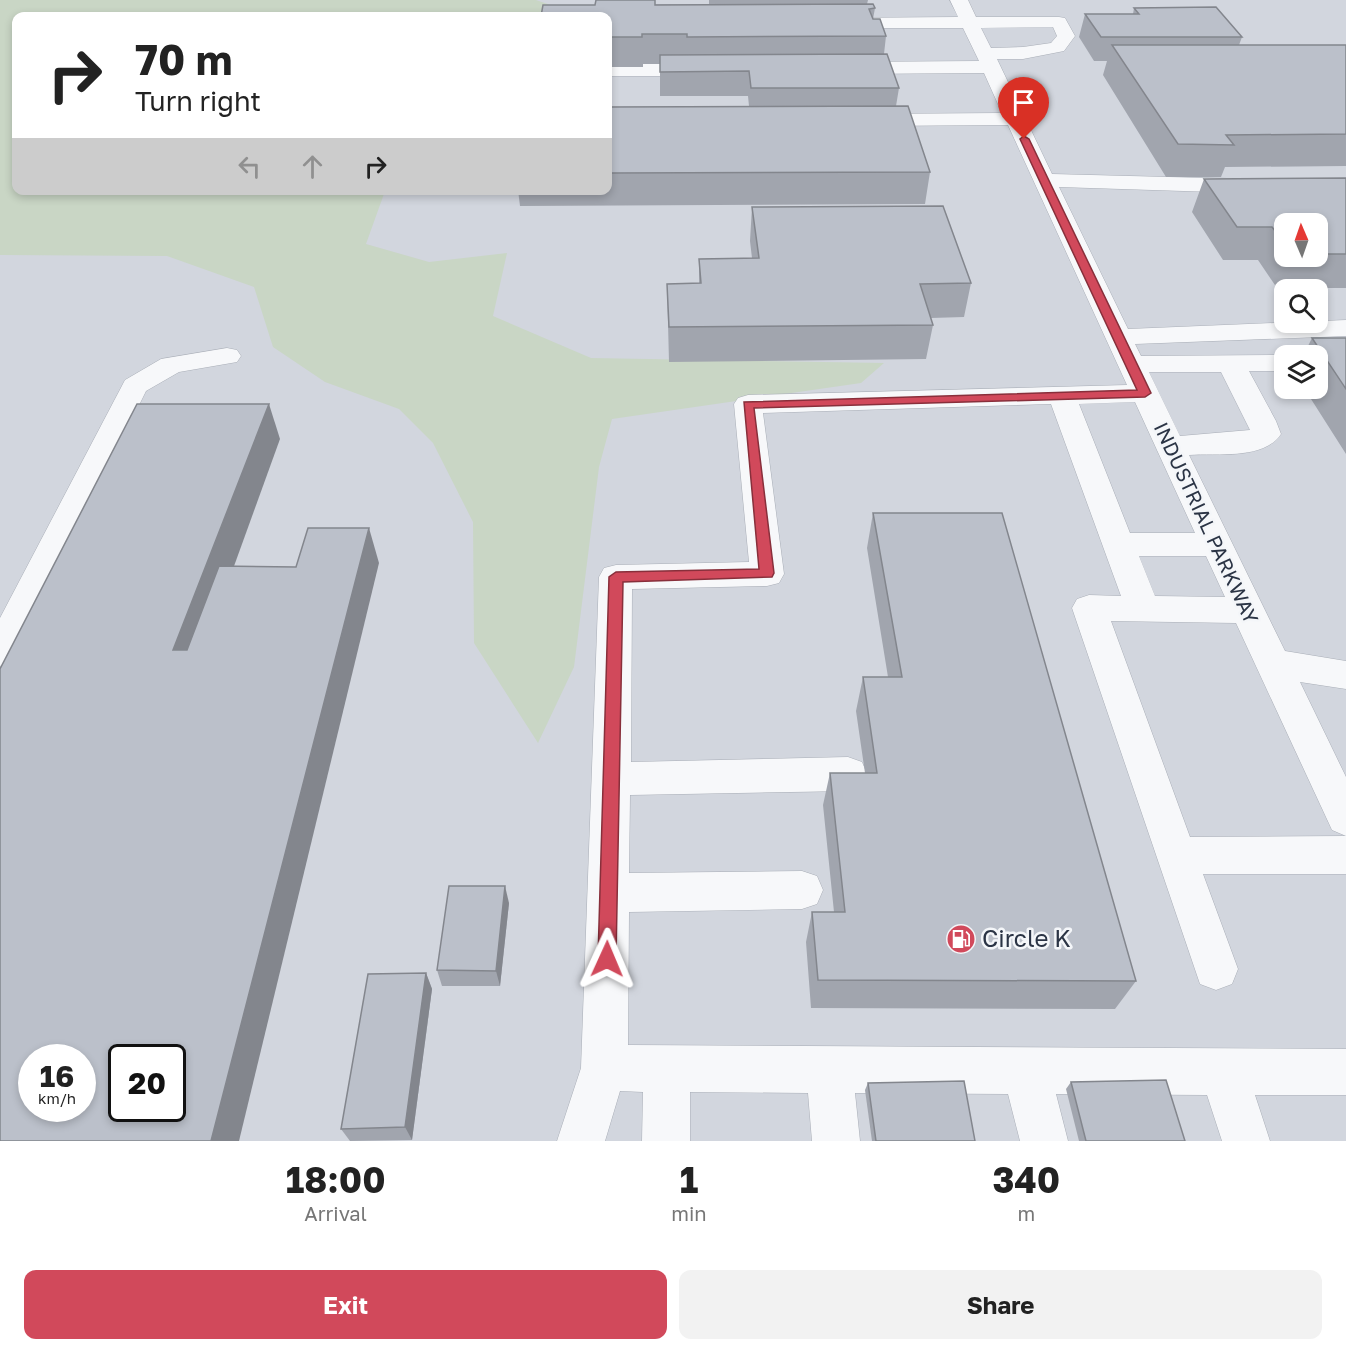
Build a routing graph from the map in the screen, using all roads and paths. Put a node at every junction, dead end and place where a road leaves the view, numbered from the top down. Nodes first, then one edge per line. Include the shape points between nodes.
1 (964, 11) edge
2 (1059, 22) junction
3 (1081, 22) dead end
4 (820, 23) edge
5 (987, 60) junction
6 (835, 68) edge
7 (727, 69) edge
8 (612, 70) edge
9 (1015, 119) junction
10 (846, 120) edge
11 (1044, 180) junction
12 (1268, 186) edge
13 (1346, 328) edge
14 (1118, 337) junction
15 (227, 356) dead end
16 (1274, 363) edge
17 (1231, 364) junction
18 (1138, 379) junction
19 (1062, 396) junction
20 (1170, 446) junction
21 (1119, 544) junction
22 (1216, 544) junction
23 (1143, 609) junction
24 (1247, 610) junction
25 (0, 652) edge
26 (1272, 663) junction
27 (1346, 675) edge
28 (848, 774) edge
29 (611, 779) junction
30 (1346, 818) edge
31 (1346, 855) edge
32 (1177, 856) junction
33 (802, 890) dead end
34 (608, 893) junction
35 (1216, 969) dead end
36 (604, 1068) junction
37 (666, 1069) junction
38 (829, 1069) junction
39 (1026, 1070) junction
40 (1222, 1072) junction
41 (1346, 1072) edge
42 (581, 1141) edge
43 (666, 1141) edge
44 (836, 1141) edge
45 (1044, 1141) edge
46 (1246, 1141) edge

1 - 2 street
1 - 4 street
1 - 5 street, INDUSTRIAL PARKWAY
2 - 3 street
2 - 5 street via 1066,36 1057,47
5 - 6 street
5 - 9 street, INDUSTRIAL PARKWAY
7 - 8 street
9 - 10 street
9 - 11 street, INDUSTRIAL PARKWAY
11 - 12 street
11 - 14 street, INDUSTRIAL PARKWAY
13 - 14 street
14 - 18 street, INDUSTRIAL PARKWAY
15 - 25 street via 171,365 135,386
16 - 17 street
17 - 18 street
17 - 20 street via 1266,434 1252,442
18 - 19 street
18 - 20 street, INDUSTRIAL PARKWAY
19 - 21 street
19 - 29 street via 748,405 767,573 616,577
20 - 22 street, INDUSTRIAL PARKWAY
21 - 22 street
21 - 23 street
22 - 24 street, INDUSTRIAL PARKWAY
23 - 24 street
23 - 32 street via 1089,608
24 - 26 street, INDUSTRIAL PARKWAY
26 - 27 street
26 - 30 street, INDUSTRIAL PARKWAY
28 - 29 street
29 - 34 street
31 - 32 street
32 - 35 street
33 - 34 street
34 - 36 street
36 - 37 street
36 - 42 street
37 - 38 street
37 - 43 street
38 - 39 street
38 - 44 street
39 - 40 street
39 - 45 street
40 - 41 street
40 - 46 street

